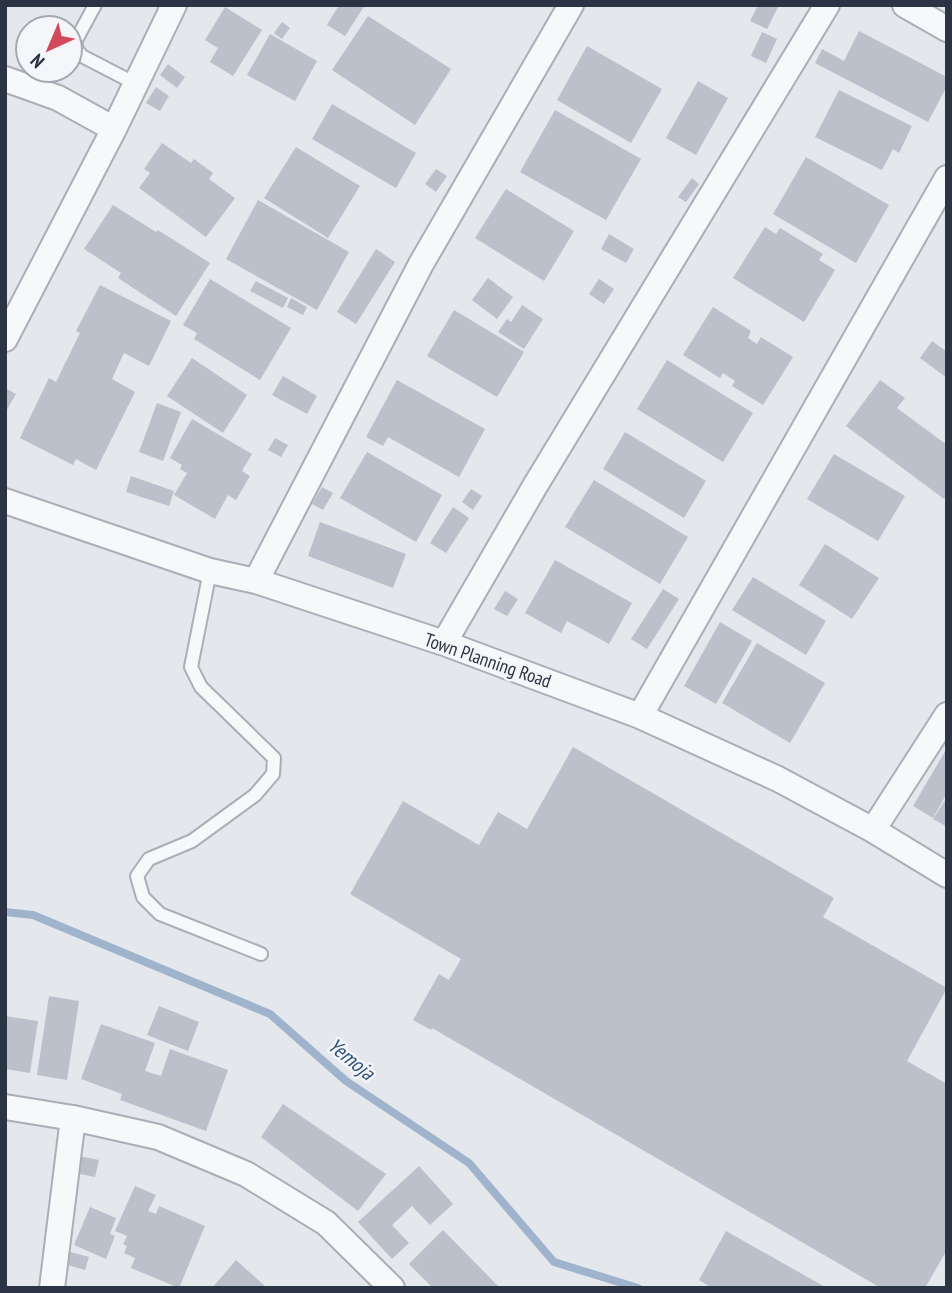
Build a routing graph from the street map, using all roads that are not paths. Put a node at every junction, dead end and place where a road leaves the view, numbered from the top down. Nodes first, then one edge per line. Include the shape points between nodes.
1 (95, 5) edge
2 (571, 5) edge
3 (827, 5) edge
4 (171, 6) edge
5 (910, 7) edge
6 (947, 29) edge
7 (5, 79) edge
8 (136, 84) junction
9 (114, 129) junction
10 (947, 178) edge
11 (5, 339) edge
12 (5, 501) edge
13 (210, 571) junction
14 (256, 582) junction
15 (444, 643) junction
16 (947, 715) edge
17 (640, 716) junction
18 (873, 830) junction
19 (947, 875) edge
20 (261, 954) dead end
21 (5, 1107) edge
22 (73, 1118) junction
23 (52, 1288) edge
24 (392, 1288) edge

1 - 8 lane via 75,42 77,50
2 - 14 street via 421,264
3 - 15 street
4 - 8 street
5 - 6 street
7 - 9 street via 58,98
8 - 9 street
9 - 11 street
10 - 17 street
12 - 13 street, Town Planning Road
13 - 14 street, Town Planning Road
13 - 20 lane via 191,667 201,687 274,758 273,774 255,795 192,841 149,859 138,876 143,897 160,914
14 - 15 street, Town Planning Road
15 - 17 street, Town Planning Road
16 - 18 street
17 - 18 street, Town Planning Road via 778,779
18 - 19 street, Town Planning Road
21 - 22 street
22 - 23 street
22 - 24 street via 158,1137 246,1174 326,1223

